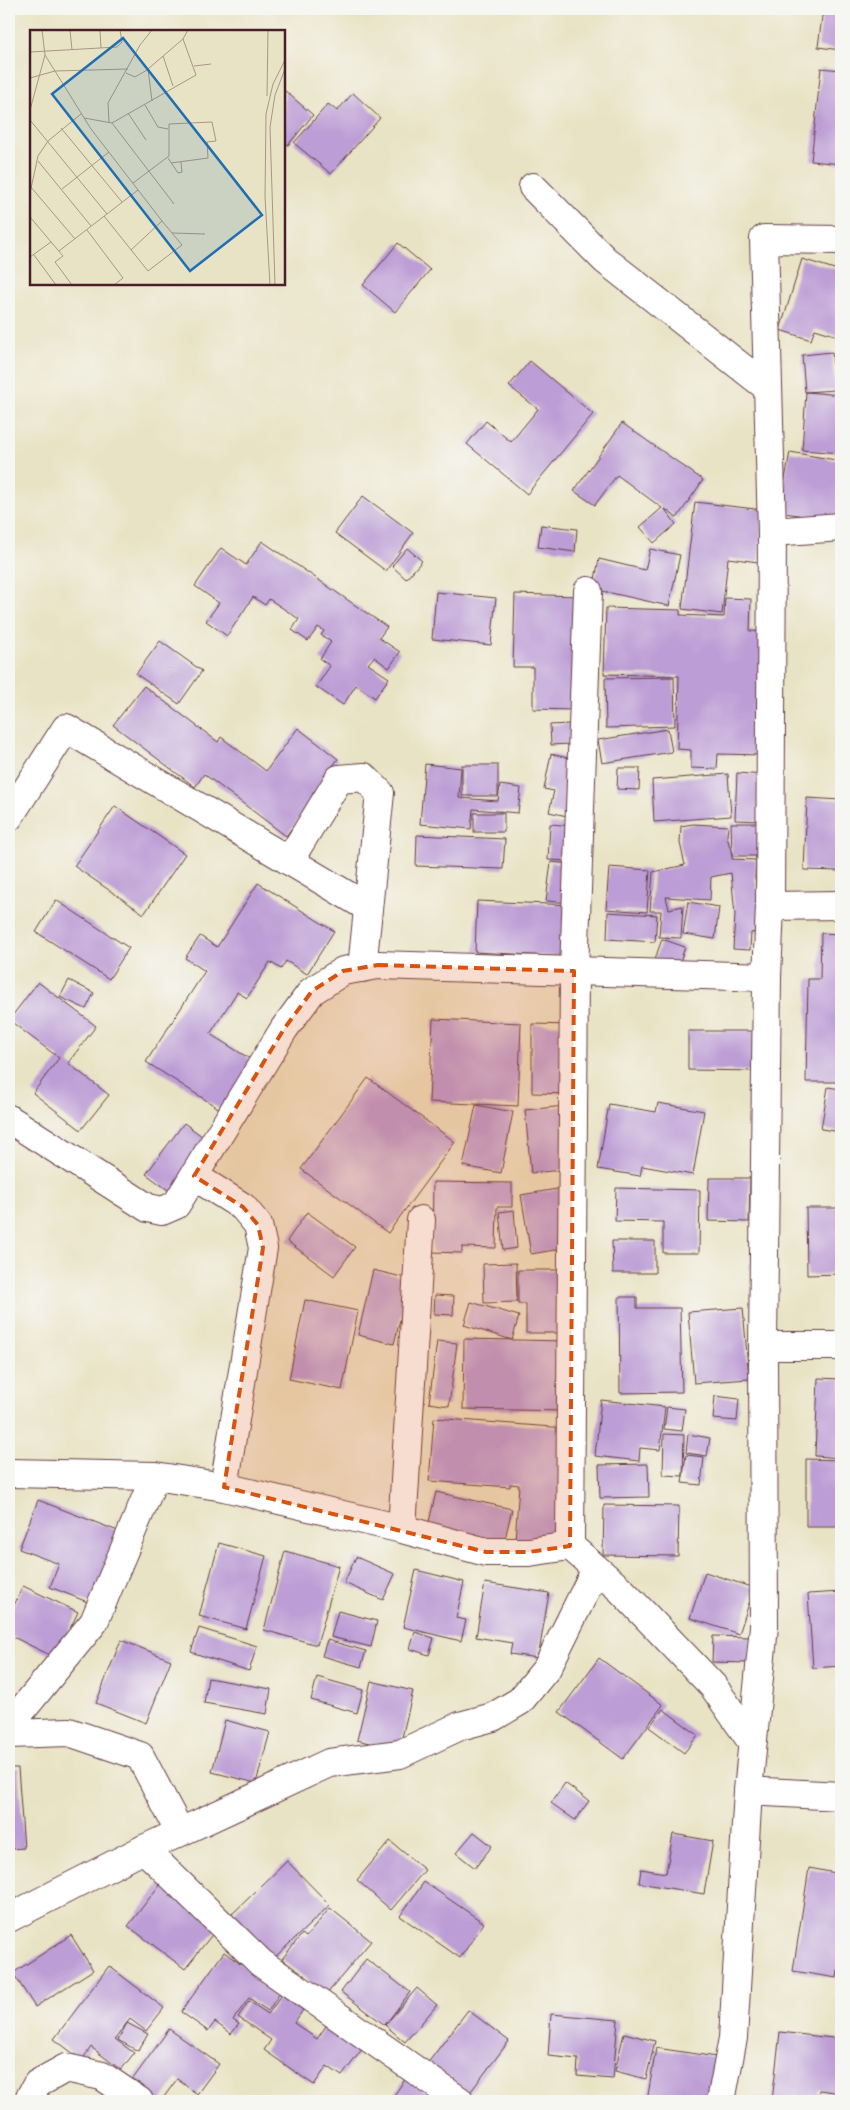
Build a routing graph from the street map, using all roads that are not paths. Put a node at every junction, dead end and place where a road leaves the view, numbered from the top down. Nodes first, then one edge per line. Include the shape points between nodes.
1 (533, 187) dead end
2 (841, 240) edge
3 (768, 388) junction
4 (841, 527) edge
5 (772, 532) junction
6 (588, 591) dead end
7 (9, 816) edge
8 (289, 861) junction
9 (841, 905) edge
10 (770, 906) junction
11 (367, 907) junction
12 (362, 968) junction
13 (574, 971) junction
14 (767, 977) junction
15 (9, 1119) edge
16 (194, 1176) junction
17 (421, 1220) dead end
18 (762, 1346) junction
19 (841, 1346) edge
20 (9, 1472) edge
21 (156, 1476) junction
22 (224, 1487) junction
23 (402, 1529) junction
24 (570, 1546) junction
25 (596, 1568) junction
26 (9, 1726) edge
27 (9, 1734) edge
28 (752, 1742) junction
29 (748, 1791) junction
30 (841, 1796) edge
31 (180, 1832) junction
32 (144, 1848) junction
33 (9, 1918) edge
34 (28, 2101) edge
35 (139, 2101) edge
36 (460, 2101) edge
37 (721, 2101) edge

1 - 3 street via 605,260
2 - 3 street via 764,239
3 - 5 street
4 - 5 street
5 - 10 street
6 - 13 street
7 - 8 street via 66,728
8 - 11 street
8 - 11 street via 340,779 364,777 380,793
9 - 10 street
10 - 14 street
11 - 12 street
12 - 13 street via 378,965
12 - 16 street via 343,971 312,991 284,1029
13 - 14 street
13 - 24 street
14 - 18 street
15 - 16 street via 148,1208 162,1210 176,1204
16 - 22 street via 243,1207 258,1225 263,1248
17 - 23 street
18 - 19 street
18 - 28 street via 764,1626
20 - 21 street
21 - 22 street
21 - 26 street via 94,1622
22 - 23 street
23 - 24 street via 486,1552 529,1552
24 - 25 street
25 - 28 street via 712,1686
25 - 31 street via 546,1668 520,1701 493,1717 460,1726 400,1754 329,1763
27 - 31 street via 69,1732 140,1756
28 - 29 street
29 - 30 street
29 - 37 street via 733,2038
31 - 32 street
32 - 33 street
32 - 36 street via 261,1963
34 - 35 street via 38,2084 66,2068 102,2076

